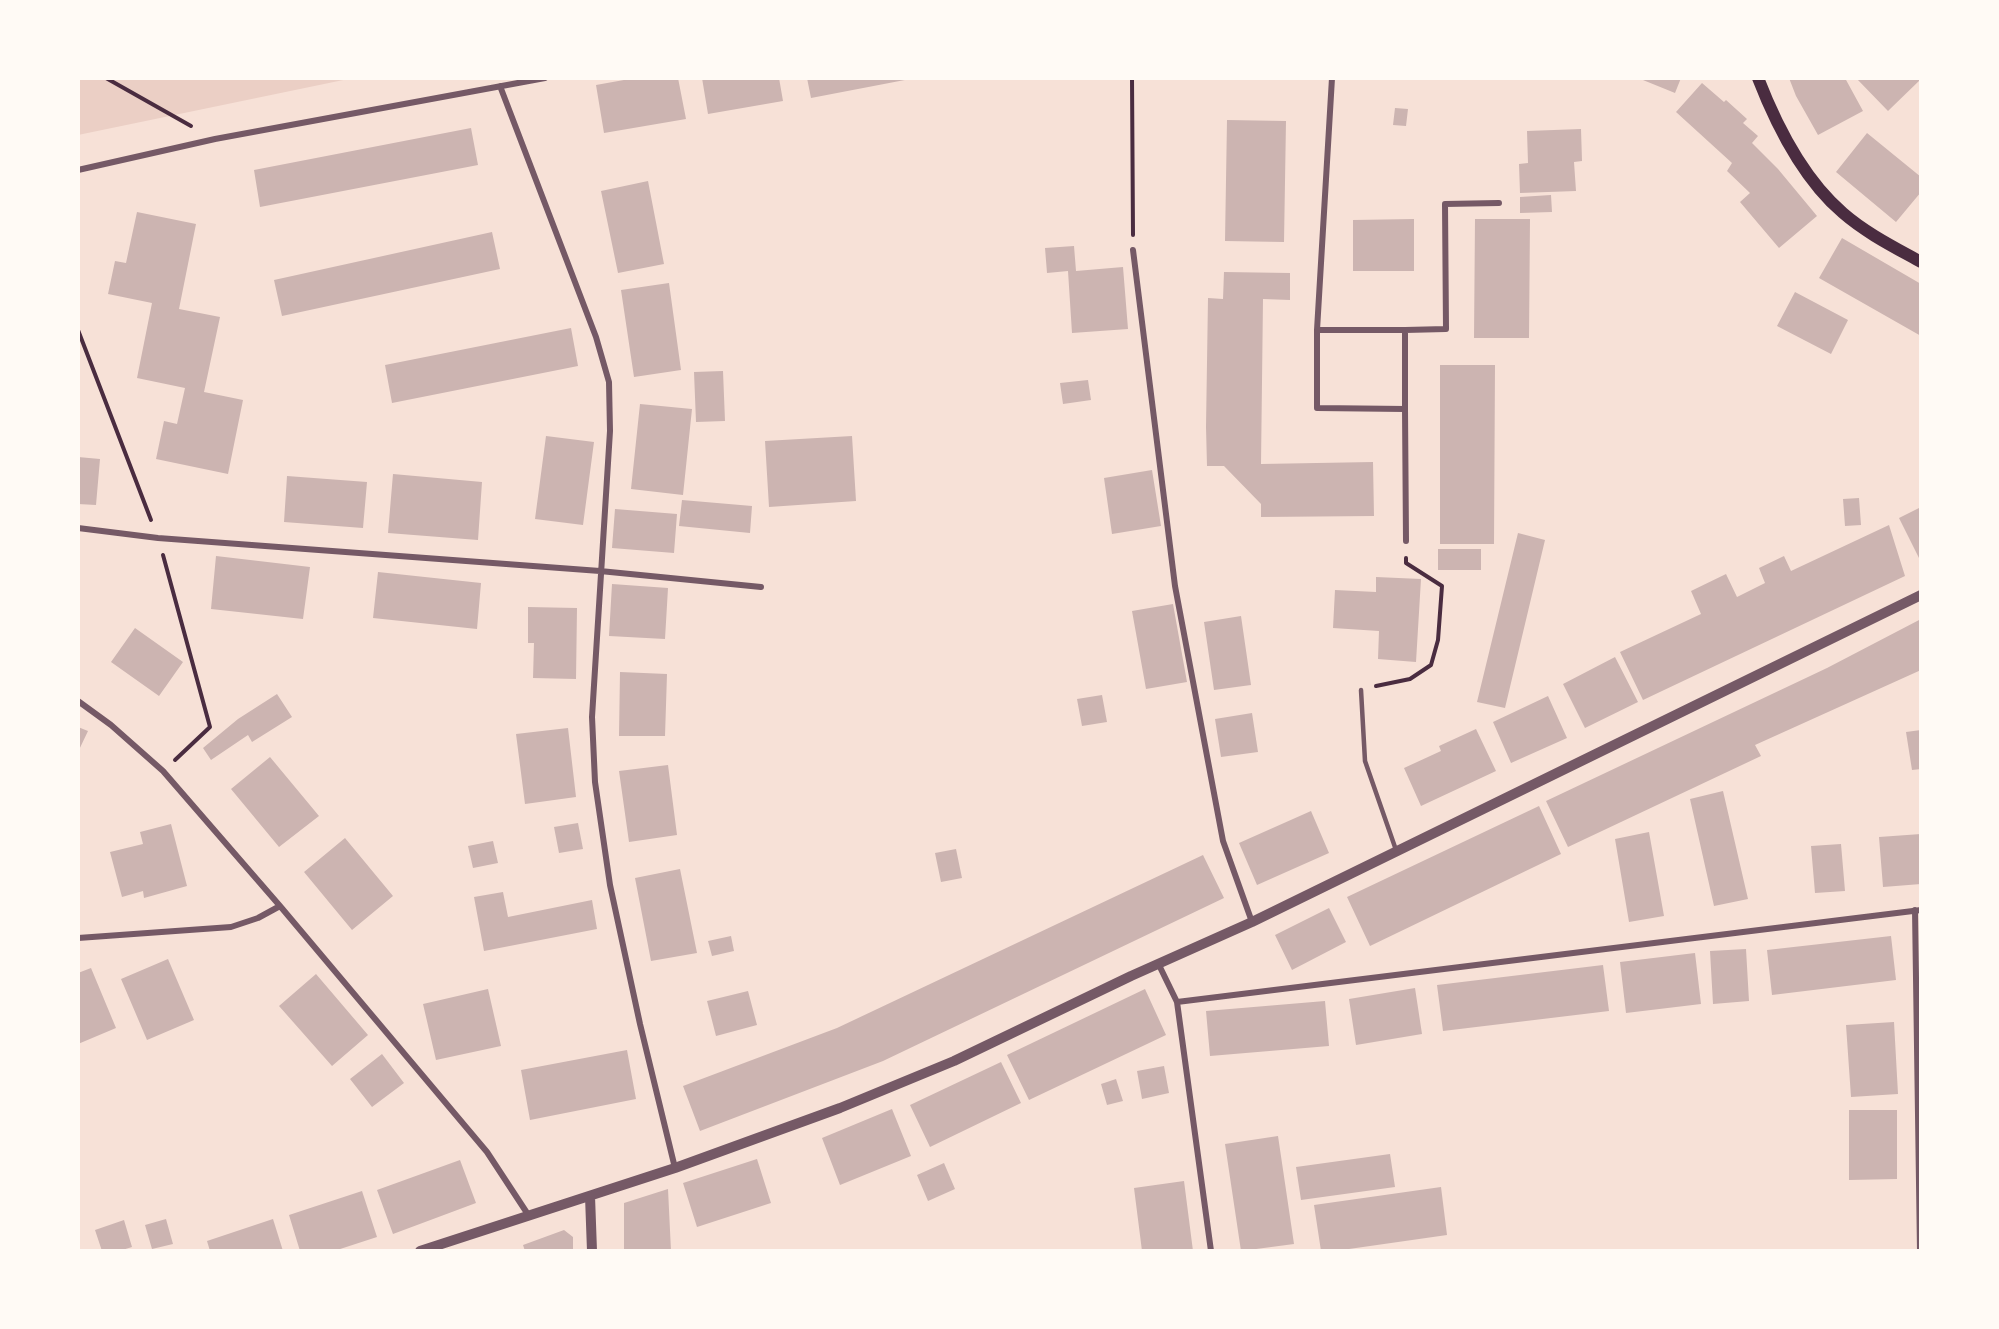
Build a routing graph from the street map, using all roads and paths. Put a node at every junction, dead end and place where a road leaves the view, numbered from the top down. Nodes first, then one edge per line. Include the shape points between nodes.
1 (106, 78) edge
2 (545, 78) edge
3 (1132, 78) edge
4 (1332, 78) edge
5 (1758, 78) edge
6 (500, 86) junction
7 (215, 139) junction
8 (78, 170) edge
9 (1499, 203) dead end
10 (1133, 250) joint
11 (1921, 262) edge
12 (1317, 330) junction
13 (1405, 330) junction
14 (1406, 409) junction
15 (78, 528) edge
16 (1406, 541) joint
17 (600, 571) junction
18 (761, 587) dead end
19 (1921, 595) edge
20 (1360, 690) joint
21 (78, 701) edge
22 (1396, 850) junction
23 (280, 906) junction
24 (1918, 910) edge
25 (1252, 922) junction
26 (78, 938) edge
27 (1158, 963) junction
28 (1177, 1002) junction
29 (675, 1168) junction
30 (590, 1196) junction
31 (529, 1216) junction
32 (420, 1251) edge
33 (592, 1251) edge
34 (1211, 1251) edge
35 (1920, 1251) edge

1 - 7 path
2 - 6 street
3 - 10 path
4 - 12 street
5 - 11 main road via 1788,142 1814,183 1843,213 1874,236
6 - 7 street
6 - 17 street via 596,337 609,382 610,431
7 - 8 street
9 - 13 street via 1445,204 1446,329
10 - 25 street via 1175,586 1223,841
12 - 13 street
12 - 14 street via 1317,408
13 - 14 street
14 - 16 street
15 - 17 street via 158,538
16 - 20 path via 1406,563 1442,586 1438,640 1431,665 1410,679
17 - 18 street
17 - 29 street via 592,717 595,782 610,885
19 - 22 street
20 - 22 lane via 1365,760
21 - 23 street via 163,771
22 - 25 street
23 - 26 street via 231,927
23 - 31 street via 487,1152
24 - 28 street
24 - 35 street
25 - 27 street
27 - 28 street
27 - 29 street via 954,1061 840,1108
28 - 34 street
29 - 30 street
30 - 31 street
30 - 33 street
31 - 32 street

